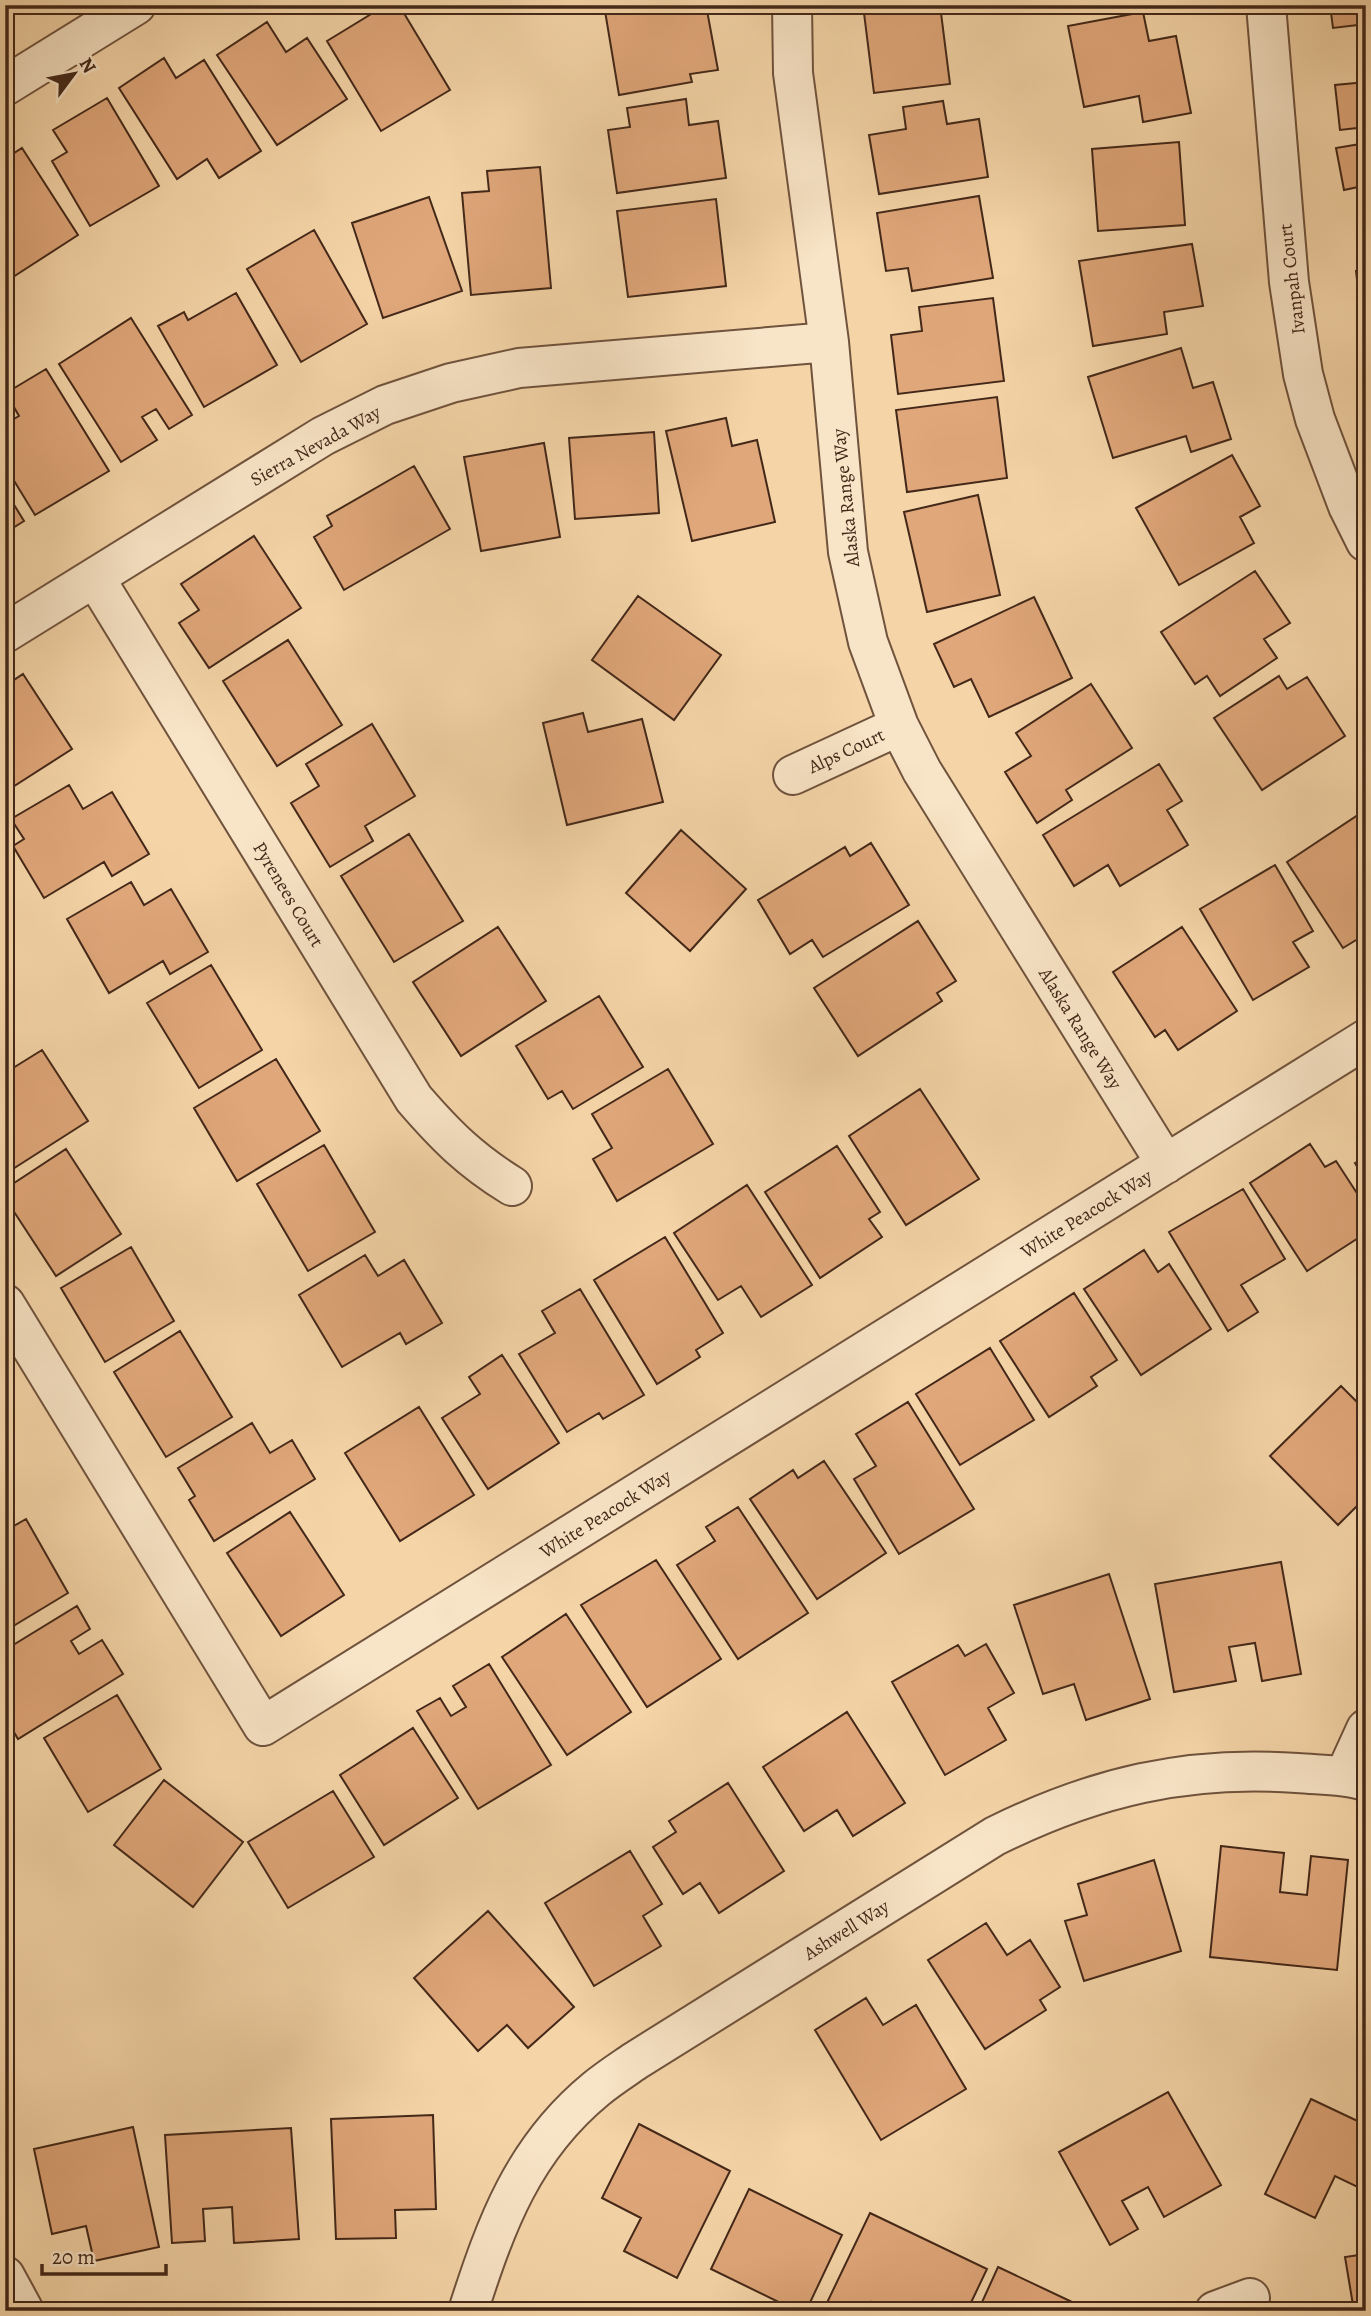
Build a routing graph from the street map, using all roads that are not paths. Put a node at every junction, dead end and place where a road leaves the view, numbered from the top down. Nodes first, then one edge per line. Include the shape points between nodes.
1 (136, 5) edge
2 (792, 5) edge
3 (1266, 5) edge
4 (5, 86) edge
5 (829, 342) junction
6 (1366, 542) edge
7 (95, 578) junction
8 (5, 634) edge
9 (899, 726) junction
10 (793, 775) dead end
11 (1366, 1039) edge
12 (1166, 1164) junction
13 (512, 1186) dead end
14 (5, 1304) edge
15 (1366, 1729) edge
16 (1355, 1778) edge
17 (5, 2276) edge
18 (1250, 2298) dead end
19 (24, 2311) edge
20 (468, 2311) edge
21 (1215, 2311) edge

1 - 4 street
2 - 5 street, Alaska Range Way via 793,73
3 - 6 street, Ivanpah Court via 1289,282 1303,374 1315,419
5 - 7 street, Sierra Nevada Way via 519,368 451,383 385,405 323,436
5 - 9 street, Alaska Range Way via 848,552 868,642
7 - 8 street, Sierra Nevada Way
7 - 13 street, Pyrenees Court via 415,1099 449,1139
9 - 10 street, Alps Court
9 - 12 street, Alaska Range Way via 922,771
11 - 12 street, White Peacock Way
12 - 14 street, White Peacock Way via 263,1726
15 - 16 street
16 - 20 street, Ashwell Way via 1220,1771 1174,1776 1082,1798 995,1836 635,2060 596,2089 530,2162 501,2216
17 - 19 street
18 - 21 street

